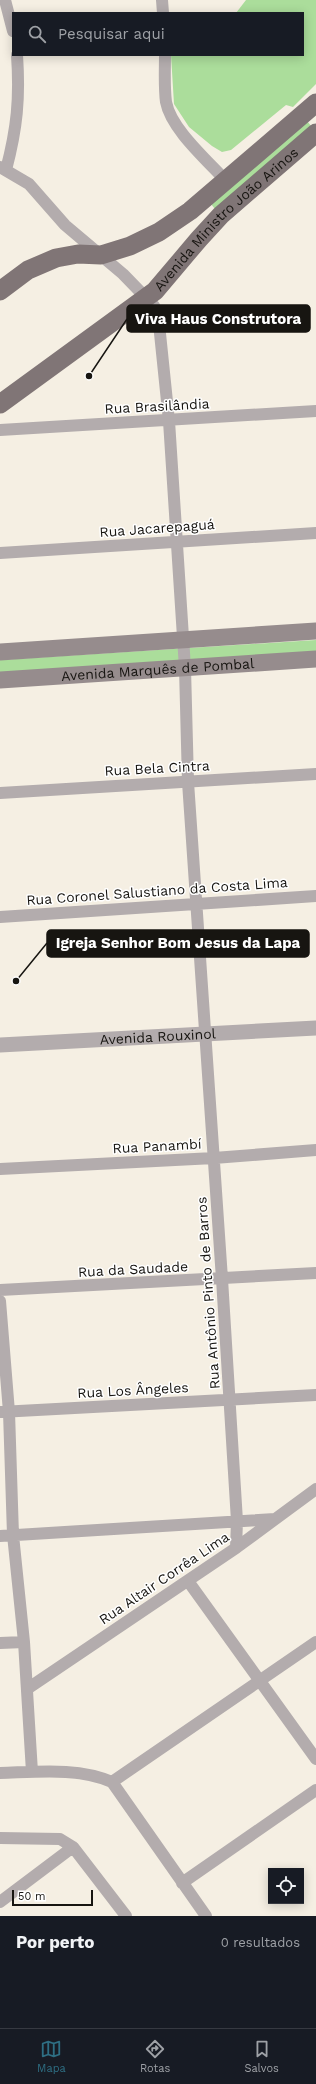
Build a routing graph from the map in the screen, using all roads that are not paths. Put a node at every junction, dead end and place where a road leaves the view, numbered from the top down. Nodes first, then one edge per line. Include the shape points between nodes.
1 (5, 0) edge
2 (162, 0) edge
3 (163, 12) edge
4 (12, 27) edge
5 (17, 56) edge
6 (165, 56) edge
7 (316, 103) edge
8 (316, 133) edge
9 (3, 169) edge
10 (226, 180) junction
11 (242, 197) junction
12 (101, 255) junction
13 (0, 291) edge
14 (147, 298) junction
15 (0, 404) edge
16 (316, 411) edge
17 (169, 421) junction
18 (0, 430) edge
19 (316, 533) edge
20 (177, 542) junction
21 (0, 553) edge
22 (316, 631) edge
23 (190, 639) junction
24 (155, 642) junction
25 (0, 652) edge
26 (316, 659) edge
27 (191, 667) junction
28 (158, 670) junction
29 (0, 680) edge
30 (316, 774) edge
31 (188, 782) junction
32 (0, 792) edge
33 (316, 896) edge
34 (197, 904) junction
35 (0, 917) edge
36 (316, 1028) edge
37 (206, 1036) junction
38 (0, 1045) edge
39 (316, 1150) edge
40 (214, 1158) junction
41 (0, 1169) edge
42 (316, 1273) edge
43 (222, 1279) junction
44 (0, 1290) edge
45 (0, 1301) edge
46 (316, 1395) edge
47 (230, 1401) junction
48 (4, 1412) edge
49 (316, 1489) edge
50 (275, 1519) junction
51 (236, 1521) junction
52 (13, 1535) junction
53 (0, 1536) edge
54 (236, 1548) junction
55 (188, 1581) junction
56 (24, 1642) junction
57 (316, 1642) edge
58 (0, 1643) edge
59 (261, 1681) junction
60 (27, 1689) junction
61 (316, 1759) edge
62 (32, 1772) junction
63 (0, 1773) edge
64 (112, 1782) junction
65 (316, 1790) edge
66 (0, 1838) edge
67 (73, 1847) junction
68 (182, 1883) junction
69 (0, 1902) edge
70 (126, 1916) edge
71 (206, 1916) edge

1 - 4 street
2 - 3 street
5 - 9 street via 19,104 14,140
6 - 10 street via 166,102 170,113 185,136
7 - 10 main road, Avenida Ministro João Arinos
8 - 11 main road, Avenida Ministro João Arinos
9 - 12 street via 29,184 65,224
10 - 11 main road
10 - 12 main road, Avenida Ministro João Arinos via 190,211 159,232 130,246
11 - 14 main road, Avenida Ministro João Arinos via 221,215
12 - 13 main road, Avenida Ministro João Arinos via 78,254 56,258 28,270
12 - 14 street
14 - 15 main road, Avenida Ministro João Arinos
14 - 17 street via 158,314
16 - 17 street, Rua Brasilândia
17 - 18 street, Rua Brasilândia
17 - 20 street
19 - 20 street, Rua Jacarepaguá
20 - 21 street, Rua Jacarepaguá
20 - 23 street
22 - 23 main road, Avenida Marquês de Pombal
23 - 24 main road, Avenida Marquês de Pombal
23 - 27 main road via 194,657
24 - 25 main road, Avenida Marquês de Pombal
24 - 28 main road via 160,659
26 - 27 main road, Avenida Marquês de Pombal
27 - 28 main road, Avenida Marquês de Pombal
27 - 31 street, Rua Antônio Pinto de Barros
28 - 29 main road, Avenida Marquês de Pombal
30 - 31 street, Rua Bela Cintra
31 - 32 street, Rua Bela Cintra
31 - 34 street, Rua Antônio Pinto de Barros
33 - 34 street, Rua Coronel Salustiano da Costa Lima
34 - 35 street, Rua Coronel Salustiano da Costa Lima
34 - 37 street, Rua Antônio Pinto de Barros
36 - 37 street, Avenida Rouxinol
37 - 38 street, Avenida Rouxinol
37 - 40 street, Rua Antônio Pinto de Barros
39 - 40 street, Rua Panambí
40 - 41 street, Rua Panambí
40 - 43 street, Rua Antônio Pinto de Barros
42 - 43 street, Rua da Saudade
43 - 44 street, Rua da Saudade
43 - 47 street, Rua Antônio Pinto de Barros
45 - 48 street
46 - 47 street, Rua Los Ângeles
47 - 48 street, Rua Los Ângeles
47 - 51 street, Rua Antônio Pinto de Barros
48 - 52 street
49 - 50 street, Rua Altair Corrêa Lima
50 - 51 street
50 - 54 street, Rua Altair Corrêa Lima
51 - 52 street
51 - 54 street, Rua Antônio Pinto de Barros
52 - 53 street
52 - 56 street
54 - 55 street, Rua Altair Corrêa Lima
55 - 59 street
55 - 60 street, Rua Altair Corrêa Lima
56 - 58 street
56 - 60 street
57 - 59 street
59 - 61 street
59 - 64 street
60 - 62 street
62 - 63 street
62 - 64 street via 82,1774
64 - 68 street
65 - 68 street
66 - 67 street via 60,1839
67 - 69 street
67 - 70 street
68 - 71 street

